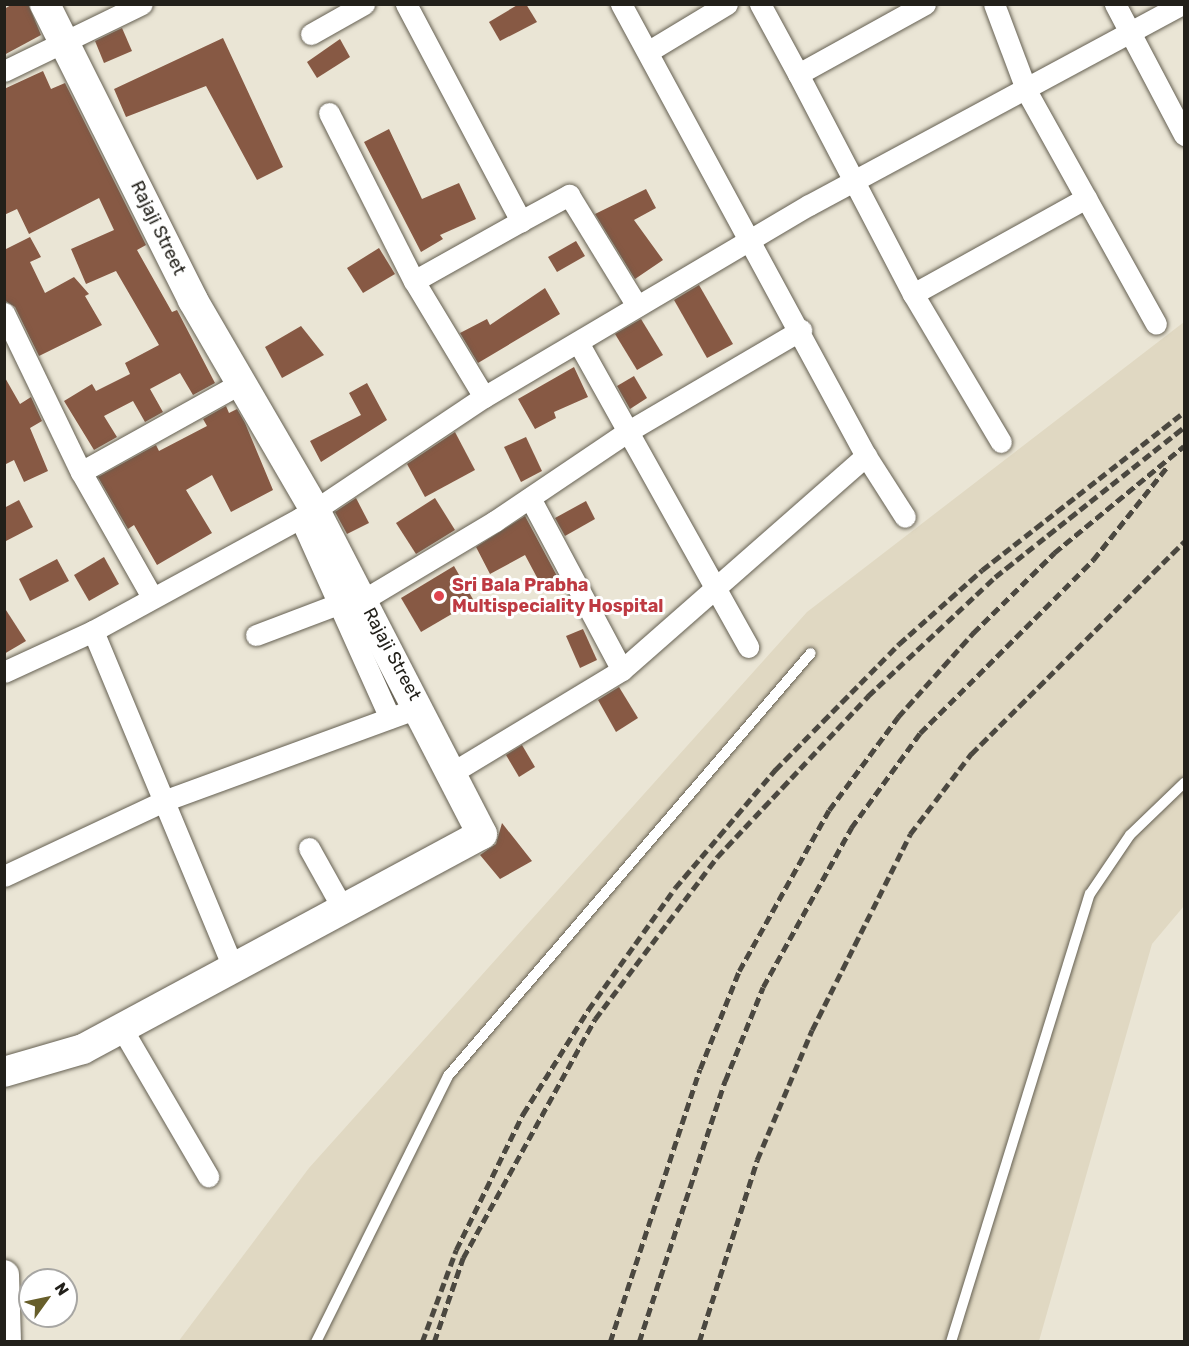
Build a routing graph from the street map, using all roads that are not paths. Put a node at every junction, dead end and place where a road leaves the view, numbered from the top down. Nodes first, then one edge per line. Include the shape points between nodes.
1 (45, 4) edge
2 (142, 4) edge
3 (363, 4) edge
4 (406, 4) edge
5 (621, 4) edge
6 (727, 4) edge
7 (760, 4) edge
8 (925, 4) edge
9 (994, 4) edge
10 (1115, 4) edge
11 (1183, 4) edge
12 (1130, 33) junction
13 (312, 34) dead end
14 (64, 42) junction
15 (650, 51) junction
16 (4, 71) edge
17 (798, 74) junction
18 (1027, 92) junction
19 (329, 112) dead end
20 (1185, 135) edge
21 (853, 180) junction
22 (1086, 198) junction
23 (520, 221) junction
24 (750, 239) junction
25 (414, 281) junction
26 (913, 294) junction
27 (637, 306) junction
28 (4, 313) edge
29 (1156, 324) dead end
30 (801, 330) junction
31 (579, 344) junction
32 (239, 384) junction
33 (484, 397) junction
34 (627, 432) junction
35 (1001, 442) dead end
36 (866, 456) junction
37 (81, 472) junction
38 (530, 498) junction
39 (308, 514) junction
40 (905, 517) dead end
41 (715, 587) junction
42 (152, 597) junction
43 (351, 602) junction
44 (93, 631) junction
45 (256, 635) dead end
46 (748, 647) dead end
47 (811, 653) dead end
48 (622, 670) junction
49 (4, 672) edge
50 (420, 707) junction
51 (390, 718) junction
52 (453, 772) junction
53 (1185, 783) edge
54 (166, 800) junction
55 (309, 848) dead end
56 (4, 876) edge
57 (342, 907) junction
58 (232, 964) junction
59 (121, 1027) junction
60 (4, 1072) edge
61 (208, 1176) dead end
62 (4, 1275) edge
63 (6, 1341) edge
64 (316, 1341) edge
65 (951, 1341) edge

1 - 14 street, Rajaji Street
2 - 14 street
3 - 13 street
4 - 23 street
5 - 15 street
6 - 15 street
7 - 17 street
8 - 17 street
9 - 18 street
10 - 12 street
11 - 12 street
12 - 18 street
12 - 20 street
14 - 16 street
14 - 32 street, Rajaji Street
15 - 24 street
17 - 21 street
18 - 21 street
18 - 22 street
19 - 25 street
21 - 24 street
21 - 26 street
22 - 26 street
22 - 29 street
23 - 25 street
23 - 27 street via 569,195
24 - 27 street
24 - 30 street
25 - 33 street
26 - 35 street
27 - 31 street
28 - 37 street
30 - 34 street
30 - 36 street
31 - 33 street
31 - 34 street
32 - 37 street
32 - 39 street, Rajaji Street
33 - 39 street
34 - 38 street
34 - 41 street
36 - 40 street
36 - 41 street
37 - 42 street
38 - 43 street
38 - 48 street
39 - 42 street
39 - 43 street, Rajaji Street
41 - 46 street
41 - 48 street
42 - 44 street
43 - 45 street
43 - 50 street, Rajaji Street
43 - 51 street
44 - 49 street
44 - 54 street
47 - 64 lane via 448,1076
48 - 52 street
50 - 51 street
50 - 52 street, Rajaji Street
51 - 54 street
52 - 57 street, Rajaji Street via 482,834
53 - 65 lane via 1130,836 1089,894
54 - 56 street
54 - 58 street
55 - 57 street
57 - 58 street, Rajaji Street
58 - 59 street, Rajaji Street
59 - 60 street, Rajaji Street via 83,1048
59 - 61 street
62 - 63 street

